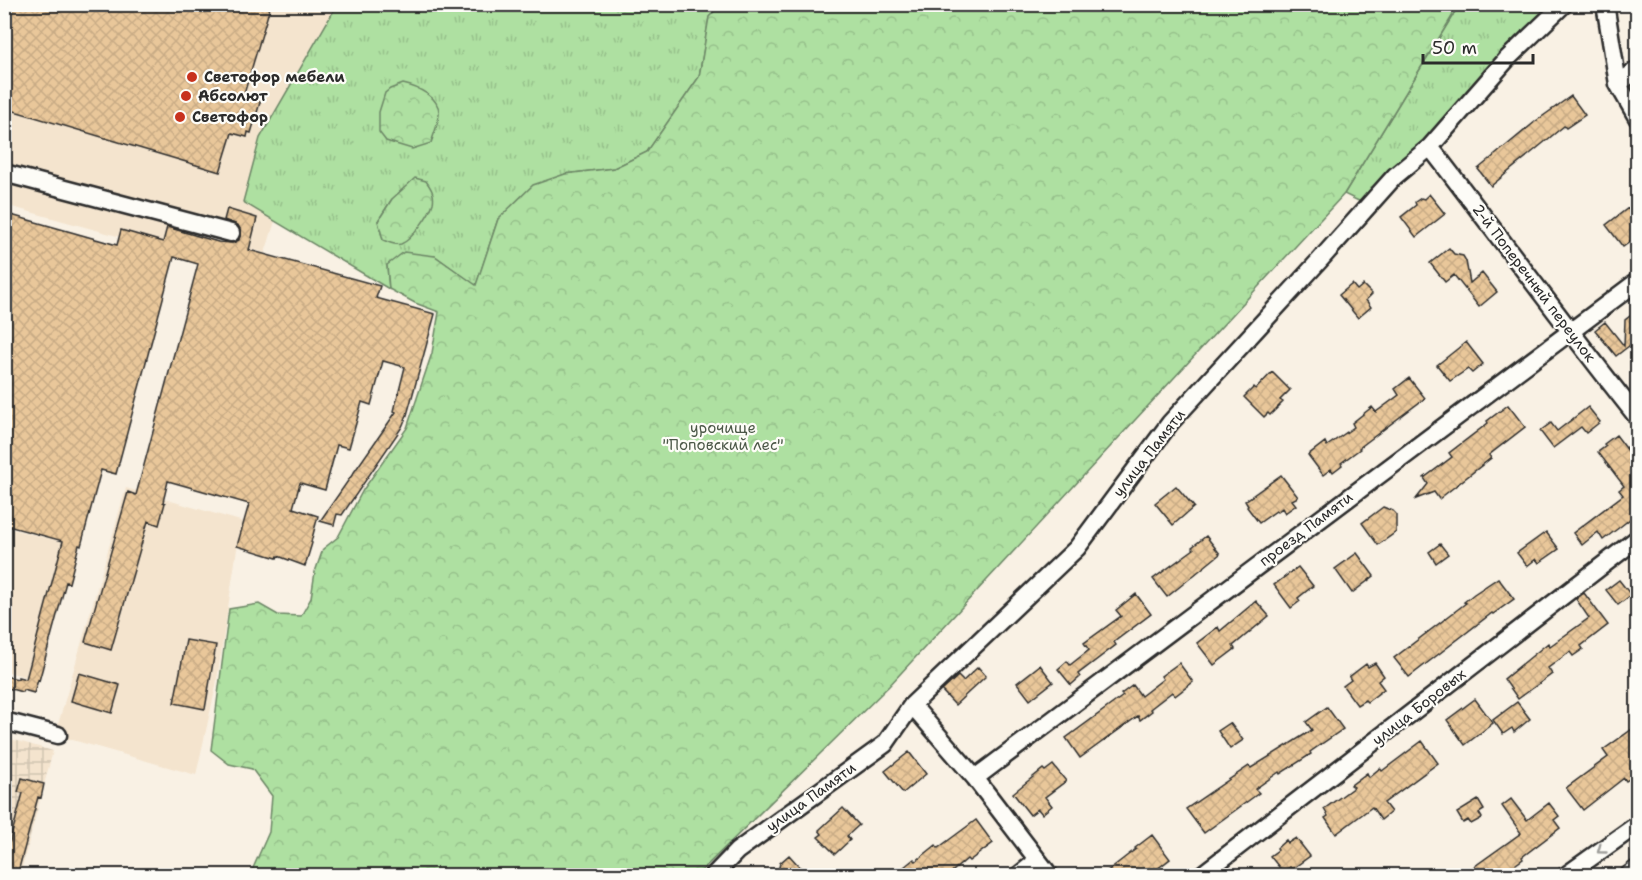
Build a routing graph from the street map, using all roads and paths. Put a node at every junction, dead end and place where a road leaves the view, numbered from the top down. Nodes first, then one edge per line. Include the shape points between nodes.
1 (1564, 4) edge
2 (1605, 4) edge
3 (1638, 69) edge
4 (1618, 84) junction
5 (1638, 119) edge
6 (1430, 147) junction
7 (4, 173) edge
8 (231, 233) dead end
9 (1638, 281) edge
10 (1569, 332) junction
11 (1638, 418) edge
12 (1638, 538) edge
13 (912, 705) junction
14 (4, 721) edge
15 (58, 735) dead end
16 (975, 778) junction
17 (1638, 824) edge
18 (1038, 860) junction
19 (1638, 870) edge
20 (713, 876) edge
21 (1018, 876) edge
22 (1050, 876) edge
23 (1200, 876) edge
24 (1565, 876) edge
25 (1630, 876) edge

1 - 6 street, улица Памяти via 1507,59
2 - 4 street
3 - 4 street
4 - 5 street
6 - 10 street, 2-й Поперечный переулок
6 - 13 street, улица Памяти via 1395,176 1170,423 1077,548
7 - 8 street
9 - 10 street, проезд Памяти
10 - 11 street, 2-й Поперечный переулок
10 - 16 street, проезд Памяти
12 - 23 street, улица Боровых
13 - 16 street
13 - 20 street, улица Памяти via 885,744 737,851
14 - 15 street
16 - 18 street
17 -> 24 street
18 - 21 street
18 - 22 street
19 - 25 main road

